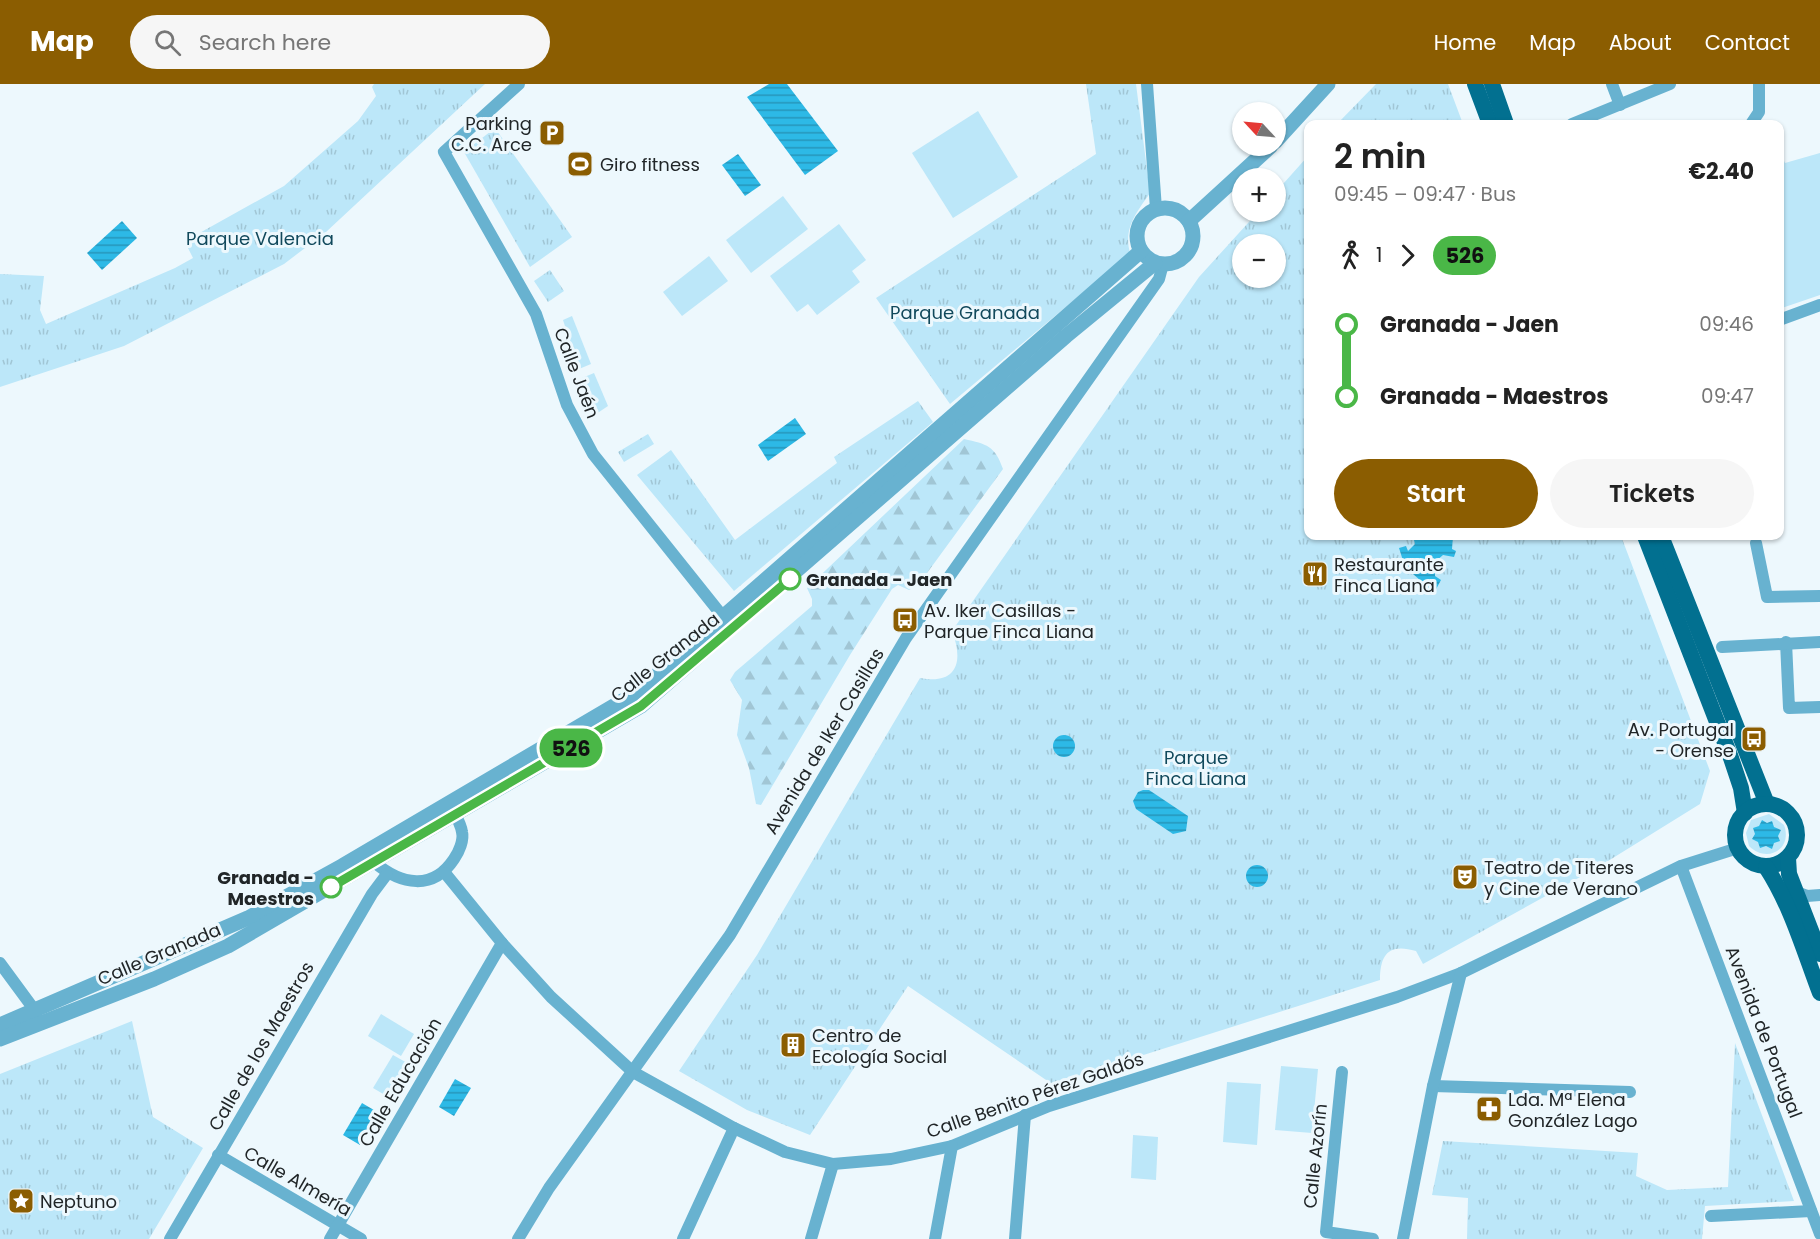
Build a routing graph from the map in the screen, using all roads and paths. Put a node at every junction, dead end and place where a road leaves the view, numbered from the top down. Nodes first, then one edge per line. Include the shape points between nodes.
1 (519, 84) edge
2 (1147, 84) edge
3 (1328, 84) edge
4 (1475, 84) edge
5 (1492, 84) edge
6 (1612, 84) edge
7 (1670, 84) edge
8 (1759, 84) edge
9 (1620, 105) junction
10 (1488, 120) edge
11 (1505, 120) edge
12 (1582, 120) edge
13 (1754, 120) edge
14 (1286, 130) edge
15 (1260, 156) edge
16 (1156, 209) junction
17 (1189, 221) junction
18 (1141, 251) junction
19 (1159, 264) junction
20 (1820, 305) edge
21 (1784, 318) edge
22 (1647, 540) edge
23 (1663, 540) edge
24 (1756, 543) dead end
25 (1820, 596) edge
26 (724, 618) junction
27 (1786, 642) junction
28 (1820, 642) edge
29 (1707, 656) junction
30 (1820, 707) edge
31 (1767, 804) junction
32 (452, 809) junction
33 (1745, 813) junction
34 (1738, 848) junction
35 (1788, 858) junction
36 (374, 862) junction
37 (1681, 866) junction
38 (1766, 867) junction
39 (445, 873) junction
40 (387, 874) junction
41 (1796, 892) junction
42 (1820, 895) edge
43 (502, 943) junction
44 (1820, 954) edge
45 (0, 963) edge
46 (1461, 973) junction
47 (1820, 993) edge
48 (36, 1012) junction
49 (0, 1026) edge
50 (0, 1039) edge
51 (633, 1072) junction
52 (1342, 1072) dead end
53 (1433, 1086) junction
54 (1630, 1092) dead end
55 (1025, 1115) junction
56 (734, 1128) junction
57 (952, 1146) junction
58 (218, 1155) junction
59 (832, 1164) junction
60 (1811, 1211) junction
61 (1711, 1216) dead end
62 (338, 1225) junction
63 (1820, 1234) edge
64 (170, 1239) edge
65 (330, 1239) edge
66 (361, 1239) edge
67 (518, 1239) edge
68 (683, 1239) edge
69 (811, 1239) edge
70 (935, 1239) edge
71 (1015, 1239) edge
72 (1373, 1239) edge
73 (1403, 1239) edge

1 - 26 street, Calle Jaén via 444,152 536,314 567,405 592,454
2 - 16 street
3 - 14 street
4 - 10 main road
5 - 11 main road
6 - 9 street
7 - 9 street
8 - 13 street via 1759,112
9 - 12 street
15 - 17 street
16 - 17 street via 1175,209
16 - 18 street via 1147,214 1137,232
17 - 19 street via 1193,241 1189,251 1173,263
18 - 19 street
18 - 26 street, Calle Granada
19 - 32 street, Calle Granada via 1066,336 641,706
19 - 51 street, Avenida de Iker Casillas via 1159,279 906,638 730,935
20 - 21 street
22 - 33 main road via 1742,788
23 - 29 main road
24 - 25 street via 1767,597
26 - 32 street, Calle Granada via 636,693
27 - 28 street
27 - 29 street via 1722,647
27 - 30 street via 1789,708
29 - 31 main road
31 - 33 main road
31 - 35 main road via 1786,811 1797,829 1794,849
32 - 36 street, Calle Granada
32 - 39 street via 463,833 458,853
32 - 48 street, Calle Granada via 248,918
33 - 34 main road via 1736,829
34 - 37 street, Calle Benito Pérez Galdós
34 - 38 main road via 1749,861
35 - 38 main road
35 - 41 main road
36 - 40 street
36 - 50 street, Calle Granada via 228,946
37 - 46 street, Calle Benito Pérez Galdós
37 - 60 street, Avenida de Portugal
38 - 47 main road via 1776,881
39 - 40 street via 416,881
39 - 43 street, Calle Benito Pérez Galdós
40 - 58 street, Calle de los Maestros
41 - 42 street
41 - 44 main road
43 - 51 street, Calle Benito Pérez Galdós via 551,997
43 - 62 street, Calle Educación
45 - 48 street
46 - 53 street
46 - 55 street, Calle Benito Pérez Galdós via 1397,997
48 - 49 street, Calle Granada
51 - 56 street, Calle Benito Pérez Galdós
51 - 67 street, Avenida de Iker Casillas via 549,1188
52 - 72 street, Calle Azorín via 1326,1232
53 - 54 street
53 - 73 street
55 - 57 street, Calle Benito Pérez Galdós
55 - 71 street
56 - 59 street, Calle Benito Pérez Galdós via 786,1152
56 - 68 street
57 - 59 street, Calle Benito Pérez Galdós via 891,1159
57 - 70 street
58 - 62 street, Calle Almería
58 - 64 street, Calle de los Maestros
59 - 69 street
60 - 61 street
60 - 63 street, Avenida de Portugal
62 - 65 street, Calle Educación
62 - 66 street, Calle Almería

